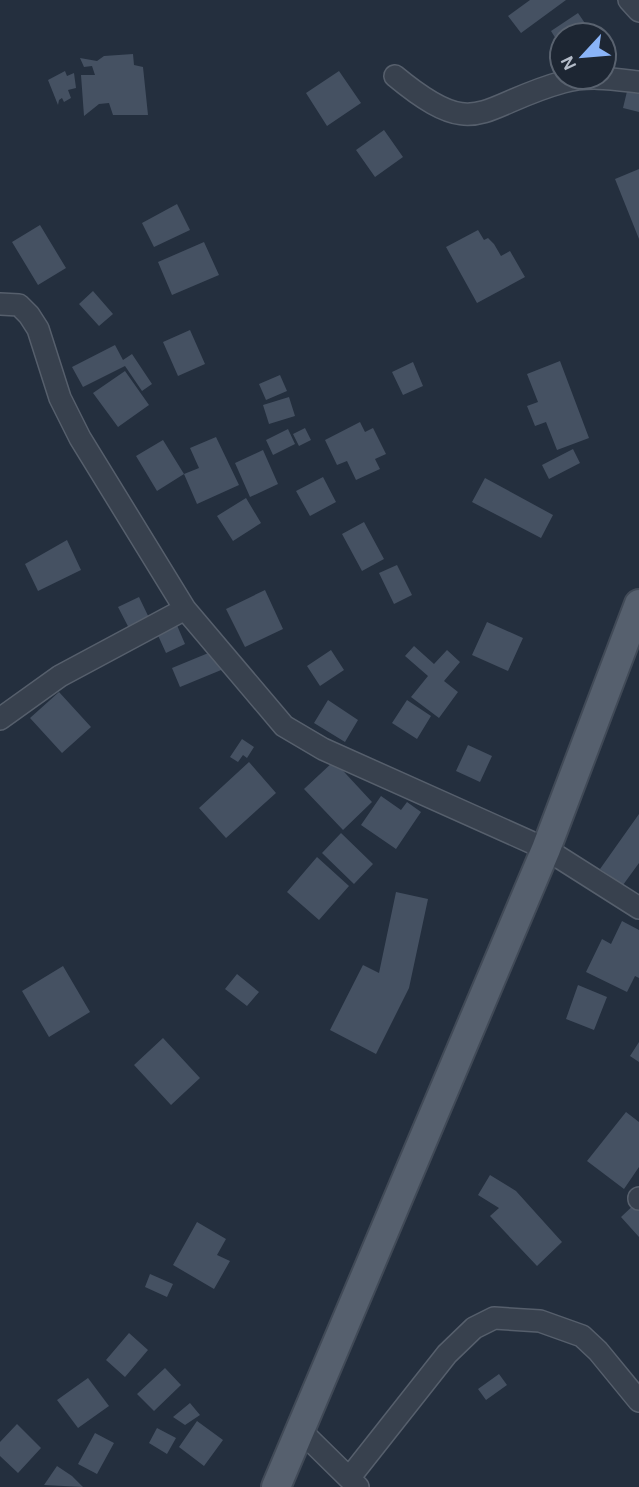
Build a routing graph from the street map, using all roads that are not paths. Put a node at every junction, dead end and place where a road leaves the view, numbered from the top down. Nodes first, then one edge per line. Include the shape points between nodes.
1 (629, 0) edge
2 (639, 11) edge
3 (395, 76) dead end
4 (639, 82) edge
5 (0, 304) edge
6 (639, 604) edge
7 (185, 609) junction
8 (0, 719) edge
9 (546, 849) junction
10 (639, 908) edge
11 (639, 1401) edge
12 (301, 1432) junction
13 (354, 1482) edge
14 (276, 1487) edge

1 - 2 street
3 - 4 street via 425,101 449,113 469,115 565,81 590,77
5 - 7 street via 19,305 29,314 80,438
6 - 9 main road
7 - 8 street via 60,676
7 - 9 street via 284,726 323,749
9 - 10 street
9 - 12 main road
11 - 13 street via 582,1336 540,1321 494,1318 474,1328 447,1354
12 - 13 street
12 - 14 main road

